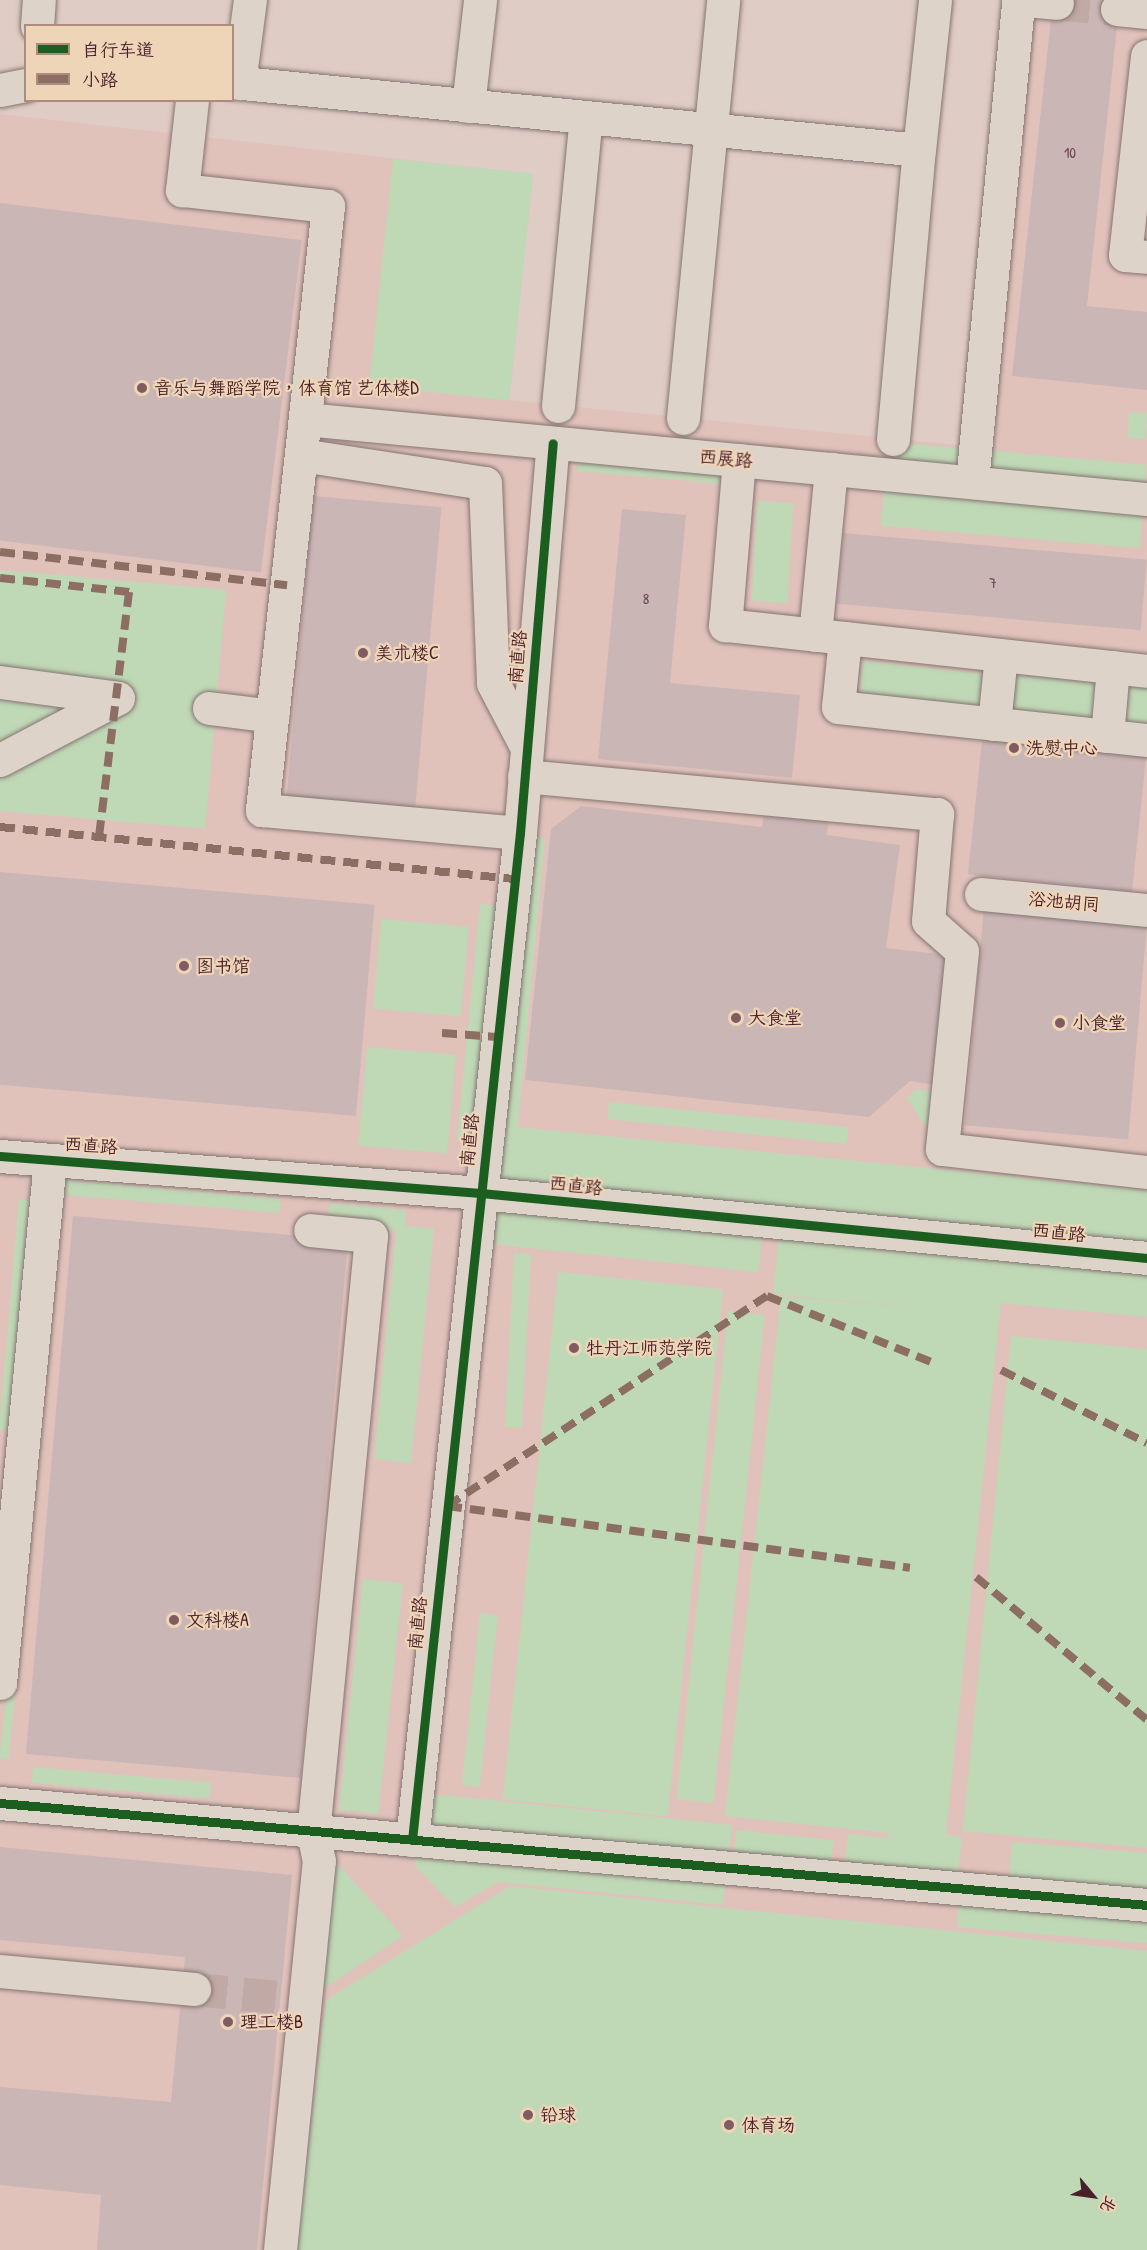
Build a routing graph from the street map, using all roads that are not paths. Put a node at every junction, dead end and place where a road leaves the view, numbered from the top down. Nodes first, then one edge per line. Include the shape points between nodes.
1 (39, 0) edge
2 (250, 0) edge
3 (480, 0) edge
4 (723, 0) edge
5 (935, 0) edge
6 (1018, 0) edge
7 (37, 24) edge
8 (1147, 56) edge
9 (236, 83) edge
10 (24, 85) edge
11 (0, 90) edge
12 (192, 102) edge
13 (468, 106) junction
14 (586, 117) junction
15 (710, 129) junction
16 (919, 150) junction
17 (1147, 257) edge
18 (558, 405) dead end
19 (683, 418) dead end
20 (304, 419) junction
21 (893, 439) dead end
22 (553, 443) junction
23 (301, 455) junction
24 (739, 460) junction
25 (831, 469) junction
26 (972, 482) junction
27 (1147, 499) edge
28 (830, 636) junction
29 (1001, 655) junction
30 (1113, 667) junction
31 (1147, 671) edge
32 (0, 682) edge
33 (209, 708) dead end
34 (273, 716) junction
35 (994, 724) junction
36 (1107, 736) junction
37 (1147, 740) edge
38 (0, 760) edge
39 (526, 762) junction
40 (519, 832) junction
41 (981, 894) dead end
42 (1147, 910) edge
43 (0, 1156) edge
44 (50, 1160) junction
45 (1147, 1172) edge
46 (480, 1193) junction
47 (310, 1230) dead end
48 (1147, 1258) edge
49 (0, 1421) edge
50 (22, 1449) junction
51 (8, 1527) edge
52 (0, 1683) edge
53 (0, 1803) edge
54 (313, 1833) junction
55 (412, 1840) junction
56 (1147, 1905) edge
57 (0, 1971) edge
58 (194, 1989) tunnel mouth
59 (280, 2250) edge

1 - 7 street
2 - 9 street
3 - 13 street
4 - 15 street
5 - 16 street
6 - 26 street
8 - 17 street via 1125,255
9 - 13 street
10 - 11 street
12 - 20 street via 182,190 328,206
13 - 14 street
14 - 15 street
14 - 18 street
15 - 16 street
15 - 19 street
16 - 21 street
20 - 22 street, 西展路
20 - 23 street
22 - 24 street, 西展路
22 - 39 street, 南直路
23 - 34 street
23 - 39 street via 485,483 493,683
24 - 25 street, 西展路
24 - 28 street via 725,626
25 - 26 street, 西展路
25 - 28 street
26 - 27 street, 西展路
28 - 29 street
28 - 35 street via 838,707
29 - 30 street
29 - 35 street
30 - 31 street
30 - 36 street
32 - 38 street via 118,698
33 - 34 street
34 - 40 street via 262,810
35 - 36 street
36 - 37 street
39 - 40 street, 南直路
39 - 45 street via 937,814 928,921 962,951 942,1149
40 - 46 street, 南直路
41 - 42 street, 浴池胡同
43 - 44 street, 西直路
44 - 46 street, 西直路
44 - 50 street
46 - 48 street, 西直路
46 - 55 street, 南直路
47 - 54 street via 371,1236
49 - 50 street
50 - 51 street
51 - 52 street
53 - 54 street
54 - 55 street
54 - 59 street via 319,1861 292,1998
55 - 56 street
57 - 58 street

